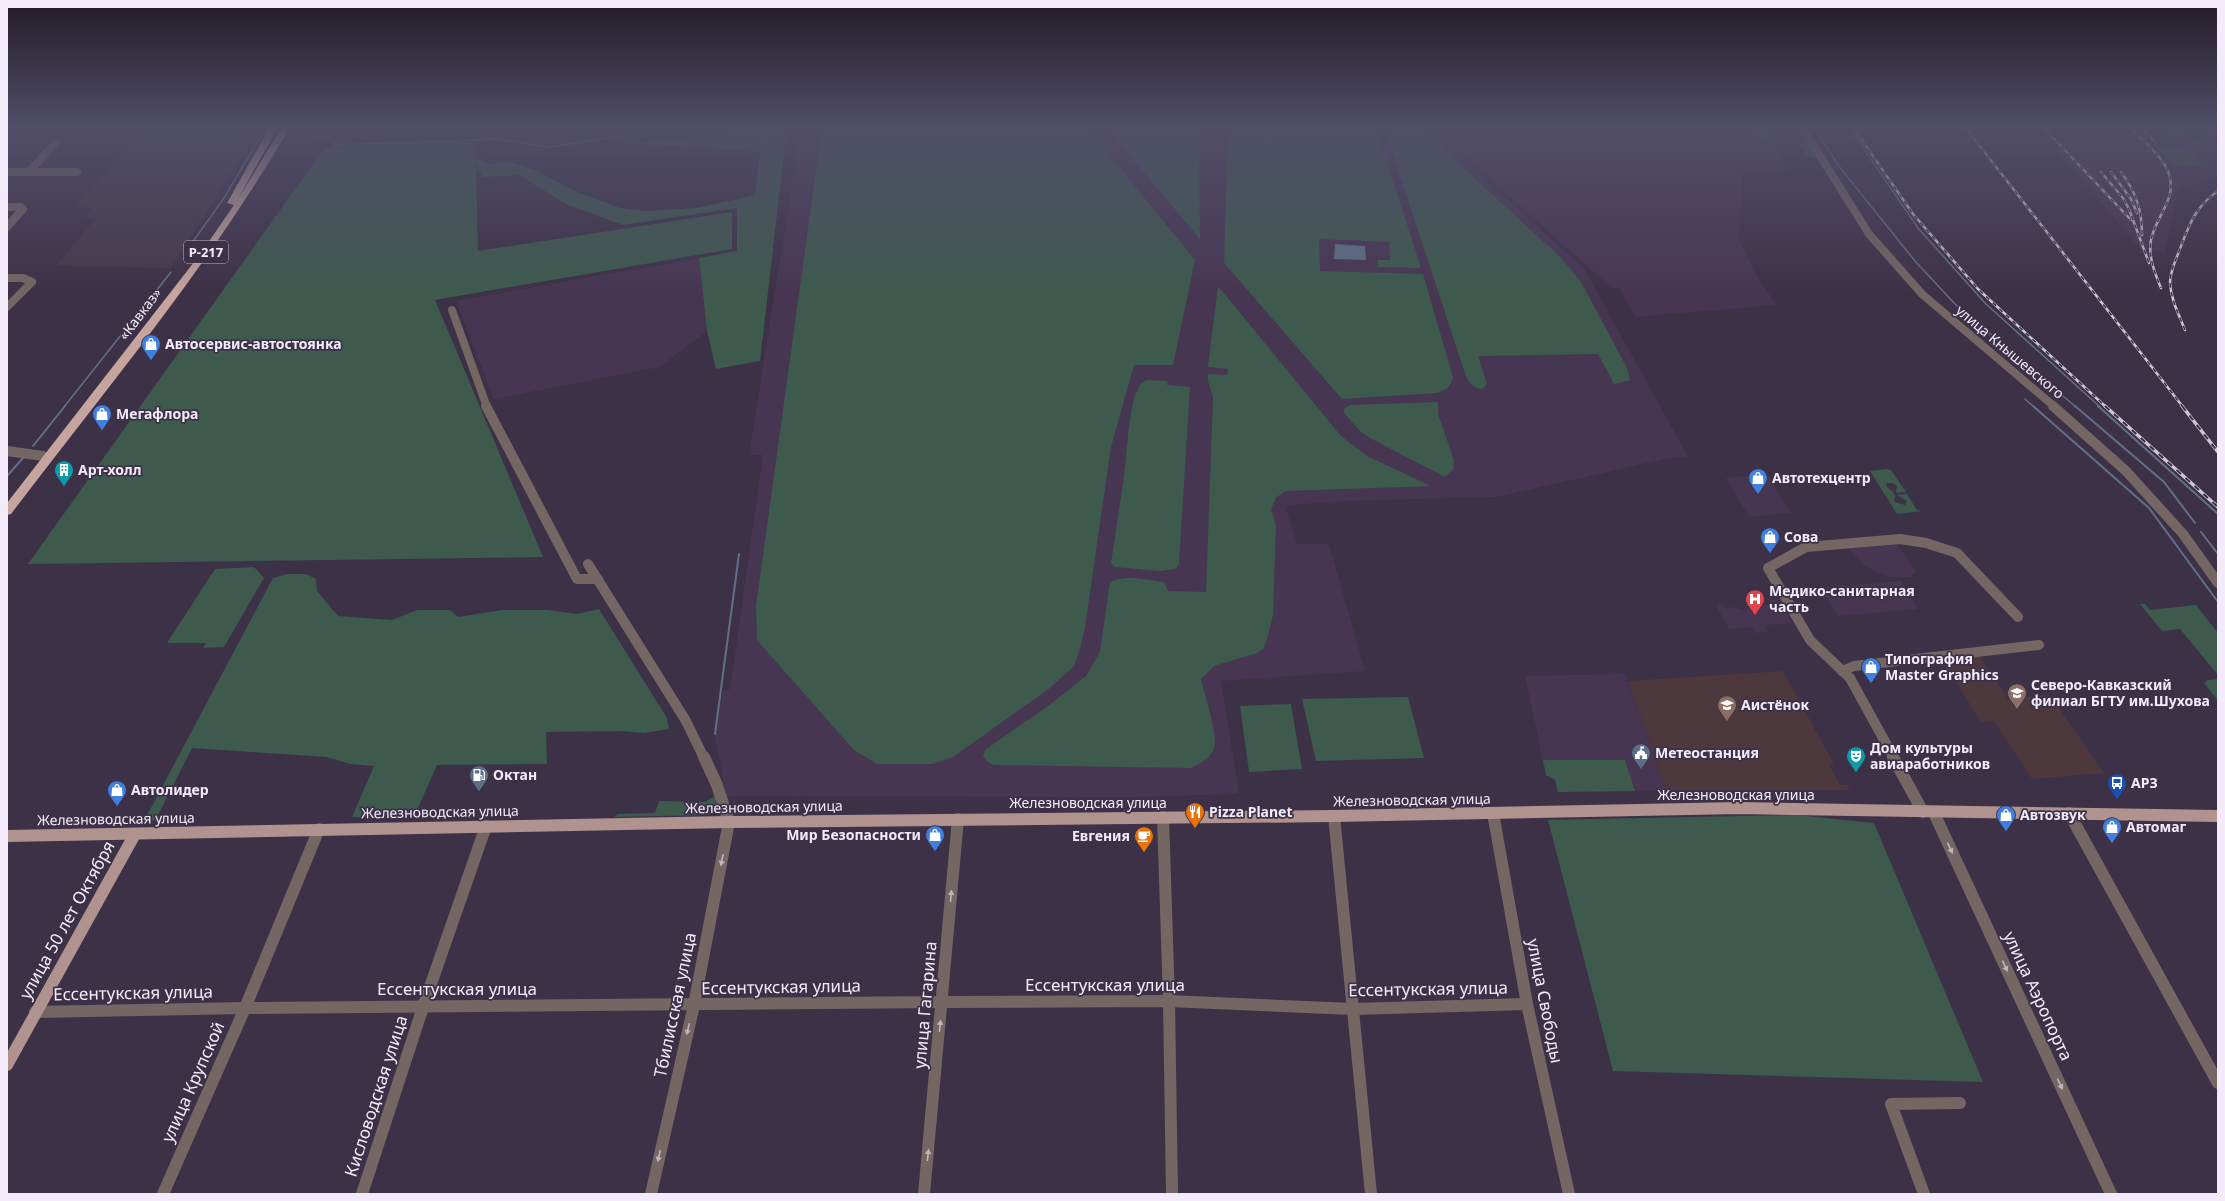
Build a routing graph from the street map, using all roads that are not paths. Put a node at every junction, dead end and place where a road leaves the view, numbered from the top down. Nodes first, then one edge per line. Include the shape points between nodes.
1 (243, 183) edge
2 (253, 183) edge
3 (1837, 183) edge
4 (7, 207) edge
5 (7, 226) edge
6 (7, 278) edge
7 (7, 308) edge
8 (452, 310) dead end
9 (7, 451) edge
10 (42, 456) junction
11 (7, 502) edge
12 (7, 511) edge
13 (588, 564) dead end
14 (598, 579) junction
15 (2218, 583) edge
16 (2018, 617) dead end
17 (2039, 645) dead end
18 (1842, 671) junction
19 (1928, 812) junction
20 (1493, 813) junction
21 (2069, 814) junction
22 (1334, 816) junction
23 (1163, 817) junction
24 (2217, 818) edge
25 (958, 819) junction
26 (729, 822) junction
27 (486, 826) junction
28 (319, 829) junction
29 (135, 834) junction
30 (8, 838) edge
31 (943, 1002) junction
32 (1169, 1002) junction
33 (1527, 1004) junction
34 (694, 1005) junction
35 (423, 1007) junction
36 (245, 1008) junction
37 (1352, 1009) junction
38 (34, 1012) junction
39 (7, 1064) edge
40 (2218, 1083) edge
41 (1960, 1103) dead end
42 (162, 1194) edge
43 (362, 1194) edge
44 (651, 1194) edge
45 (924, 1194) edge
46 (1172, 1194) edge
47 (1371, 1194) edge
48 (1569, 1194) edge
49 (1924, 1194) edge
50 (2111, 1194) edge

1 - 10 highway, «Кавказ» / Р-217 via 206,243
2 - 12 highway, «Кавказ» / Р-217 via 204,255
3 - 15 street, улица Кнышевского via 1869,234 1922,294 2126,470 2183,534
4 - 5 street via 21,207 23,210
6 - 7 street via 23,278 32,282
8 - 14 street via 487,408 577,579
9 - 10 street
10 - 11 highway, «Кавказ» / Р-217
13 - 14 street
14 - 26 street via 686,720 717,785
16 - 18 street, улица Аэропорта via 1957,553 1926,543 1900,539 1806,547 1768,568 1810,640
17 - 18 street via 1854,666
18 - 19 street, улица Аэропорта via 1850,678
19 - 20 main road, Железноводская улица via 1739,808
19 - 21 main road, Железноводская улица
19 -> 50 street, улица Аэропорта
20 - 22 main road, Железноводская улица
20 - 33 street, улица Свободы
21 - 24 main road, Железноводская улица
21 - 40 street
22 - 23 main road, Железноводская улица
22 - 37 street
23 - 25 main road, Железноводская улица
23 - 32 street
25 - 26 main road, Железноводская улица
31 -> 25 street, улица Гагарина
26 - 27 main road, Железноводская улица
26 -> 34 street, Тбилисская улица
27 - 28 main road, Железноводская улица
27 - 35 street, Кисловодская улица
28 - 29 main road, Железноводская улица
28 - 36 street, улица Крупской
29 - 30 main road, Железноводская улица
29 - 38 main road, улица 50 лет Октября
31 - 32 street, Ессентукская улица
31 - 34 street, Ессентукская улица
45 -> 31 street, улица Гагарина
32 - 37 street, Ессентукская улица
32 - 46 street
33 - 37 street, Ессентукская улица
33 - 48 street, улица Свободы
34 - 35 street, Ессентукская улица
34 -> 44 street, Тбилисская улица
35 - 36 street, Ессентукская улица
35 - 43 street, Кисловодская улица
36 - 38 street, Ессентукская улица
36 - 42 street, улица Крупской
37 - 47 street
38 - 39 main road, улица 50 лет Октября
41 - 49 street via 1891,1104

